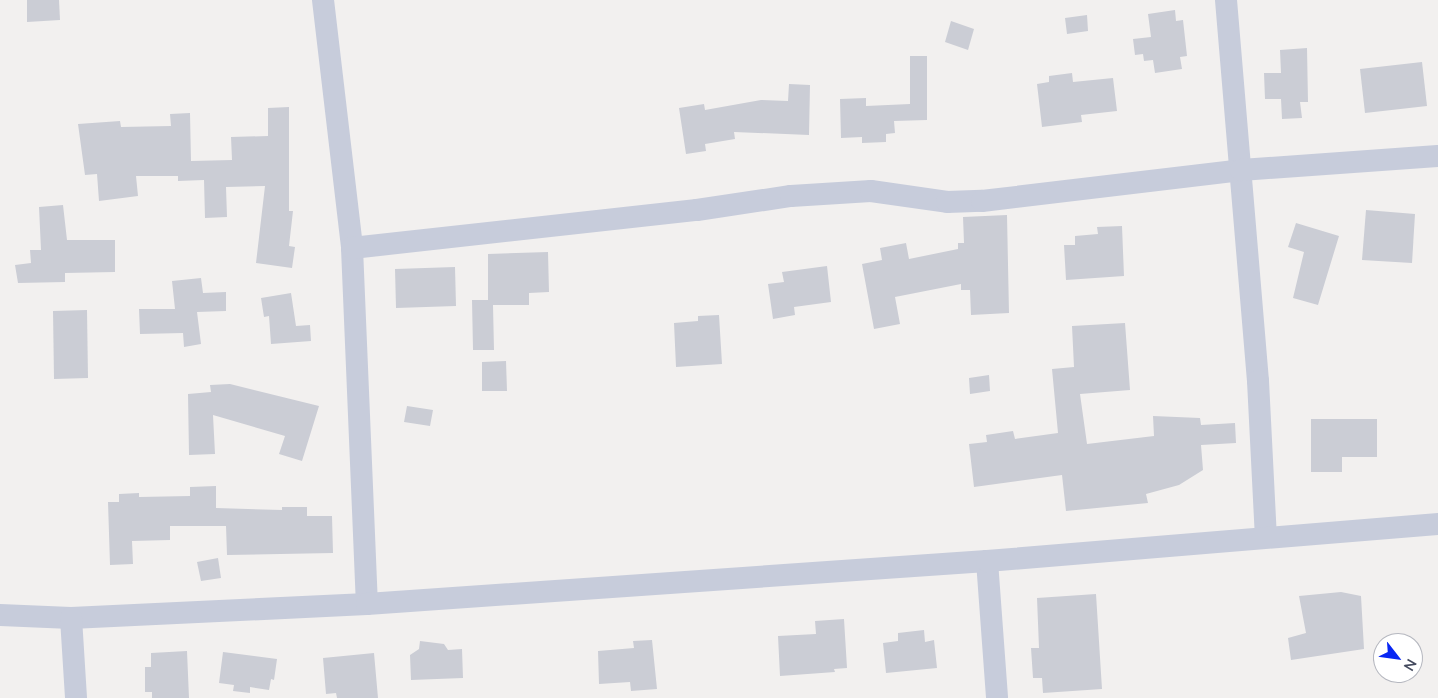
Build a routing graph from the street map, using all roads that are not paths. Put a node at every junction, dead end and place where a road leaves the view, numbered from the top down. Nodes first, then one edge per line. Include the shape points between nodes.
1 (323, 0) edge
2 (1226, 0) edge
3 (1438, 156) edge
4 (1241, 170) junction
5 (352, 248) junction
6 (1438, 524) edge
7 (1266, 537) junction
8 (987, 561) junction
9 (367, 604) junction
10 (0, 615) edge
11 (71, 618) junction
12 (76, 698) edge
13 (997, 698) edge

1 - 5 street
2 - 4 street
3 - 4 street
4 - 5 street via 982,200 947,202 871,191 791,196 697,210
4 - 7 street
5 - 9 street
6 - 7 street
7 - 8 street
8 - 9 street
8 - 13 street
9 - 11 street
10 - 11 street
11 - 12 street

